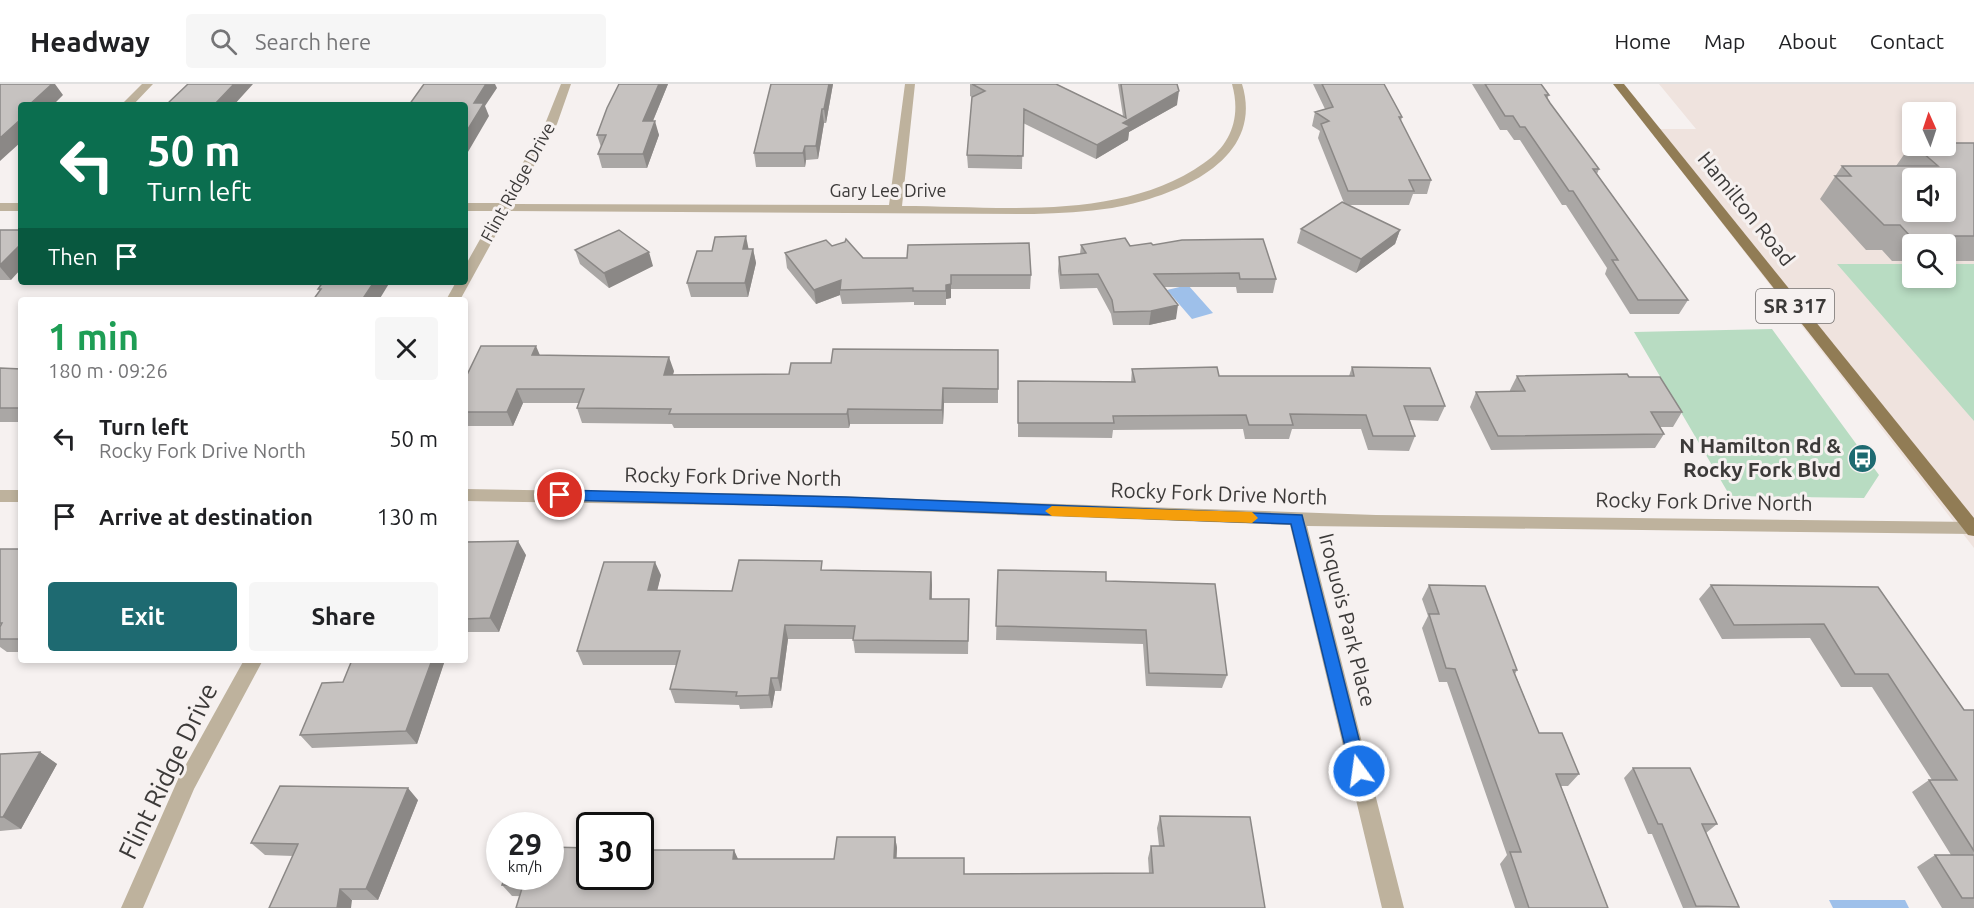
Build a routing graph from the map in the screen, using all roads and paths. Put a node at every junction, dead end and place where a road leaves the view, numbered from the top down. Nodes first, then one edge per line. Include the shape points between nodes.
1 (148, 84) edge
2 (566, 84) edge
3 (910, 84) edge
4 (1237, 84) edge
5 (1618, 84) edge
6 (130, 102) edge
7 (0, 207) edge
8 (18, 207) edge
9 (468, 207) edge
10 (504, 207) junction
11 (895, 209) junction
12 (468, 273) edge
13 (468, 495) edge
14 (0, 496) edge
15 (18, 496) edge
16 (1297, 519) junction
17 (1973, 528) edge
18 (252, 663) edge
19 (132, 908) edge
20 (1393, 908) edge

1 - 6 street
2 - 10 street, Flint Ridge Drive via 551,124
3 - 11 street
4 - 11 street, Gary Lee Drive via 1242,108 1233,141 1204,170 1178,185 1113,204 1076,208
5 - 17 main road, Hamilton Road / SR 317
7 - 8 street
9 - 10 street, Gary Lee Drive
10 - 11 street, Gary Lee Drive
10 - 12 street, Flint Ridge Drive
13 - 16 street, Rocky Fork Drive North via 846,502
14 - 15 street
16 - 17 street, Rocky Fork Drive North
16 - 20 street, Iroquois Park Place
18 - 19 street, Flint Ridge Drive via 186,784

